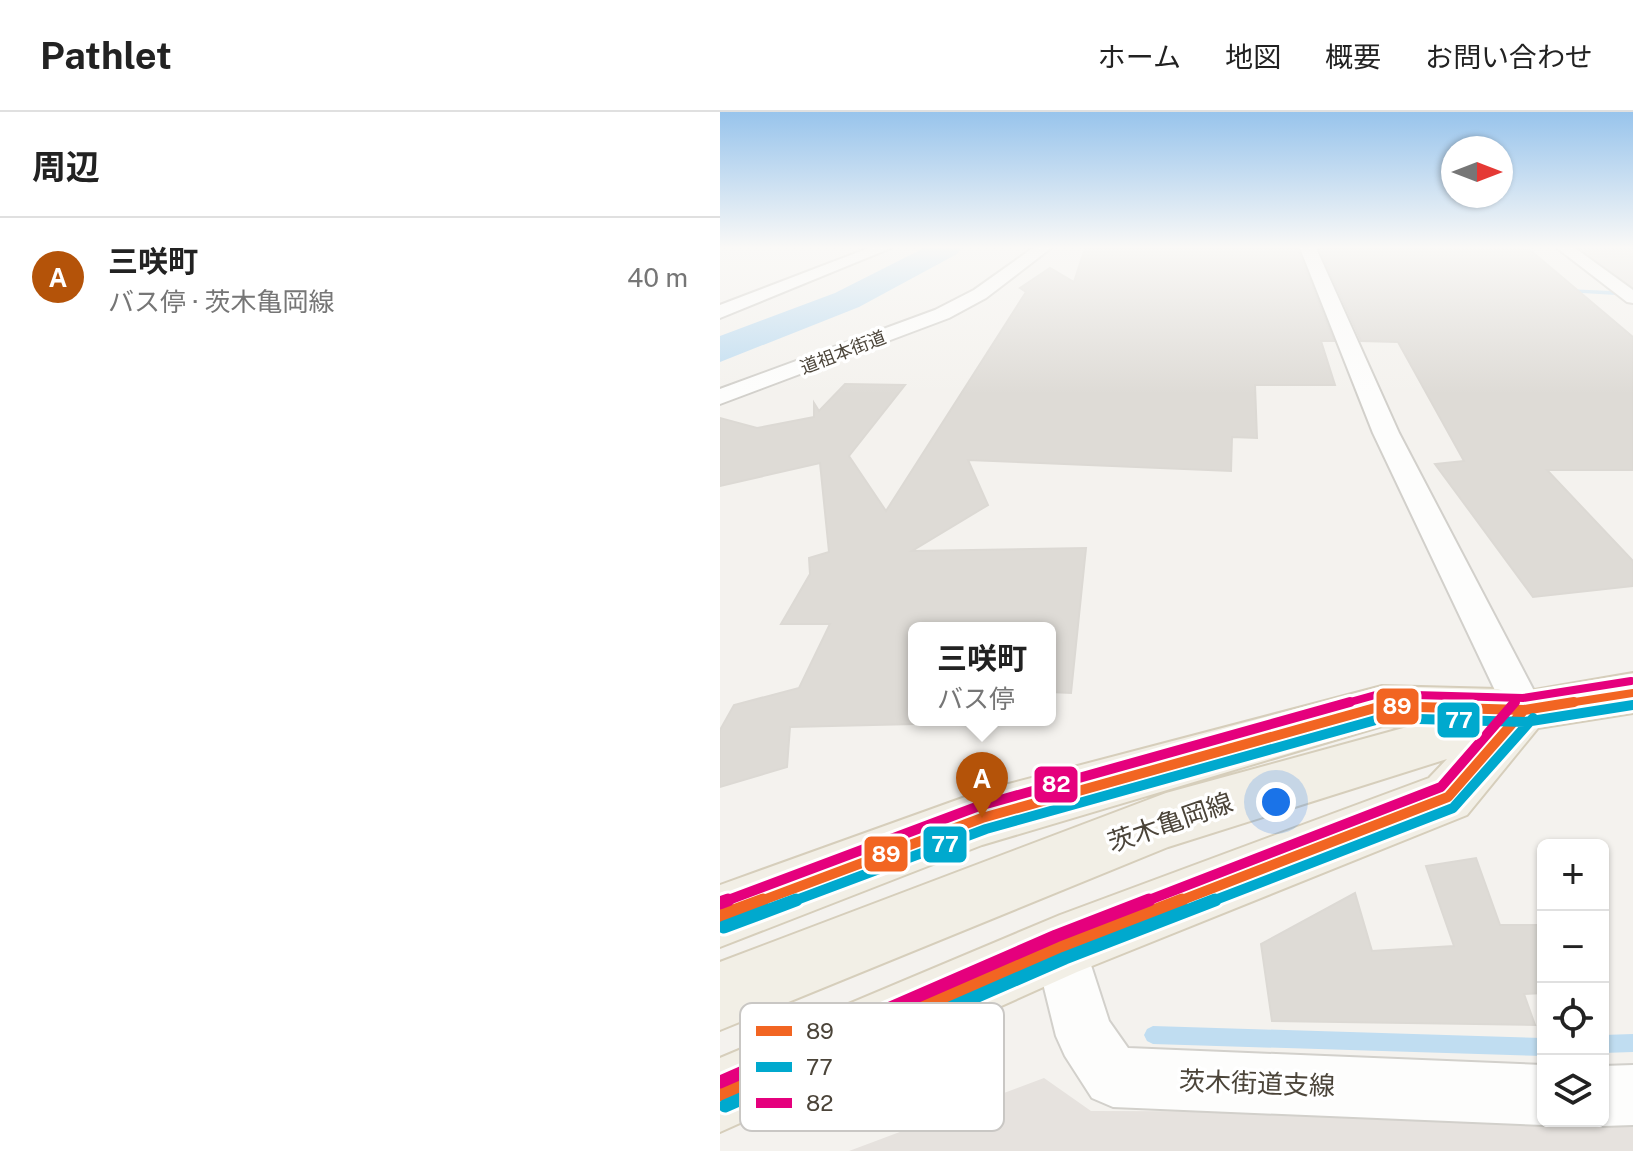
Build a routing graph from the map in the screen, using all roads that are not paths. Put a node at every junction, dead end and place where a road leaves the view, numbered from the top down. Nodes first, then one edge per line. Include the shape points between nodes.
1 (760, 296) edge
2 (975, 296) edge
3 (1328, 296) edge
4 (720, 312) edge
5 (720, 397) edge
6 (1633, 693) edge
7 (1524, 710) junction
8 (720, 916) edge
9 (1060, 947) junction
10 (720, 996) edge
11 (931, 1003) edge
12 (740, 1086) edge
13 (720, 1095) edge
14 (1537, 1095) edge
15 (1633, 1095) edge
16 (1609, 1096) edge

1 - 4 street
2 - 5 street, 道祖本街道 via 942,314
3 - 7 street via 1386,433
6 - 7 main road, 茨木亀岡線
7 - 8 main road via 1382,706 982,818
7 - 9 main road via 1448,797
7 - 10 main road, 茨木亀岡線 via 1408,750 1166,820
9 - 11 main road
9 - 14 street, 茨木街道支線 via 1085,1036 1113,1077
12 - 13 main road
15 - 16 street

